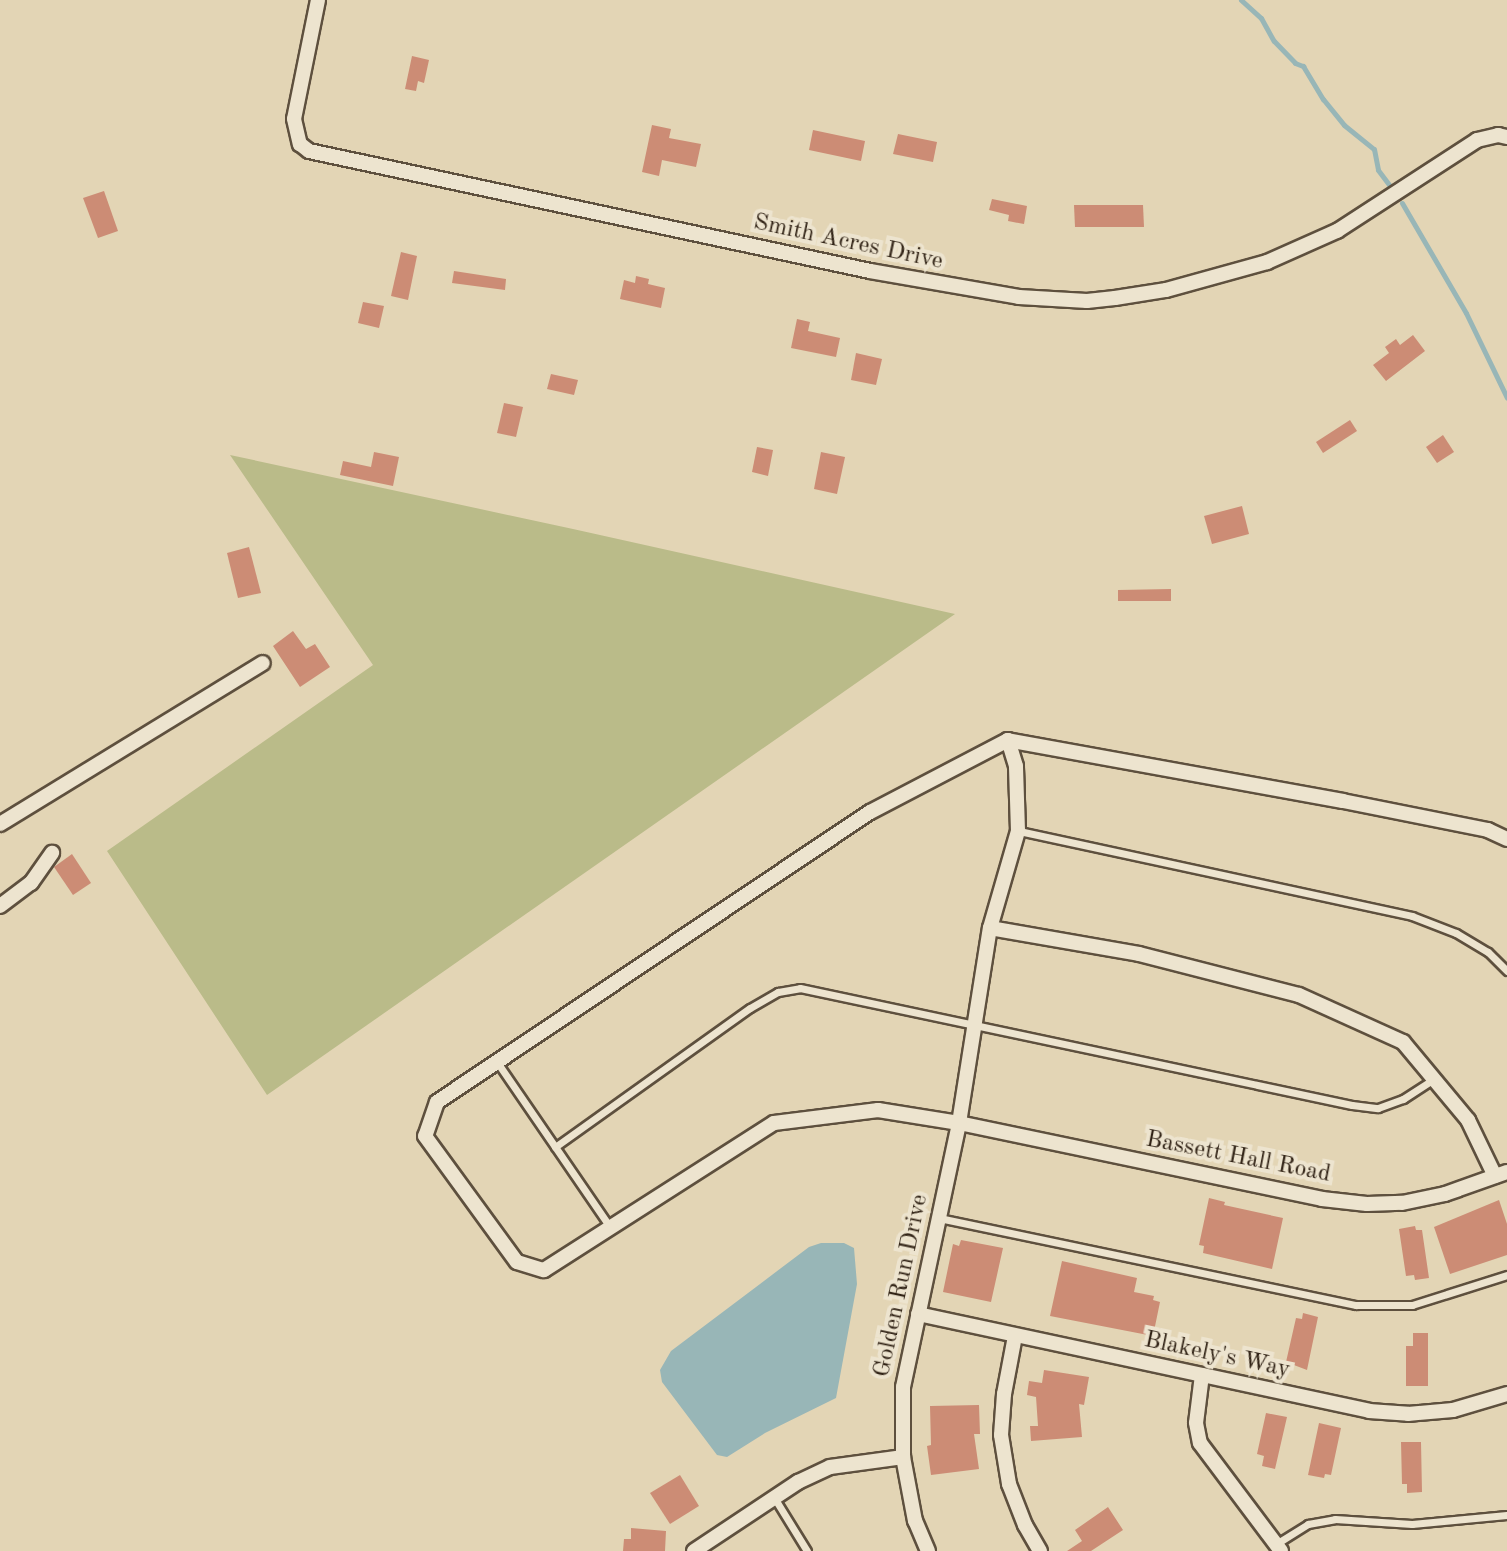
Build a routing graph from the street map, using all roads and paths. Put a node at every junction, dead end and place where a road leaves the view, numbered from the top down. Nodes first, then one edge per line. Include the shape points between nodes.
1 (318, 0) edge
2 (1507, 137) edge
3 (263, 663) dead end
4 (1008, 740) junction
5 (0, 824) edge
6 (1018, 831) junction
7 (1507, 839) edge
8 (52, 853) dead end
9 (0, 906) edge
10 (990, 928) junction
11 (1507, 971) edge
12 (975, 1024) junction
13 (497, 1062) junction
14 (1434, 1079) junction
15 (959, 1123) junction
16 (555, 1147) junction
17 (1501, 1174) edge
18 (939, 1218) junction
19 (611, 1229) junction
20 (1507, 1275) edge
21 (918, 1314) junction
22 (1015, 1336) junction
23 (1202, 1375) junction
24 (1507, 1394) edge
25 (903, 1457) junction
26 (774, 1498) junction
27 (1507, 1515) edge
28 (1279, 1548) edge
29 (694, 1551) edge
30 (807, 1551) edge
31 (928, 1551) edge
32 (1040, 1551) edge

1 - 2 street, Smith Acres Drive via 294,119 300,144 309,151 870,271 1019,297 1115,298 1267,262 1337,231 1477,140
3 - 5 street
4 - 6 street, Golden Run Drive via 1016,766
4 - 7 street via 1358,804 1488,830
4 - 13 street via 870,812
6 - 10 street, Golden Run Drive
6 - 11 lane via 1412,916 1456,933
8 - 9 street via 31,883
10 - 12 street, Golden Run Drive
10 - 14 street via 1139,954 1299,995 1403,1042
12 - 14 lane via 1365,1107 1403,1099
12 - 15 street, Golden Run Drive
12 - 16 lane via 800,988 778,992
13 - 16 lane
13 - 19 street, Bassett Hall Road via 437,1102 425,1136 517,1262 544,1270
14 - 17 street via 1468,1120
15 - 17 street, Bassett Hall Road via 1367,1204 1445,1194
15 - 18 street, Golden Run Drive
15 - 19 street, Bassett Hall Road via 878,1110 774,1123
16 - 19 lane
18 - 20 lane via 1356,1305 1412,1305
18 - 21 street, Golden Run Drive
21 - 22 street, Blakely's Way
21 - 25 street, Golden Run Drive via 903,1387
22 - 23 street, Blakely's Way
22 - 32 street via 1001,1435 1009,1484
23 - 24 street, Blakely's Way via 1369,1411 1408,1414 1453,1410
23 - 28 street via 1196,1423 1200,1443
25 - 26 street via 830,1467
25 - 31 street, Golden Run Drive via 915,1521
26 - 29 street
26 - 30 lane
27 - 28 lane via 1412,1524 1335,1519 1308,1524

